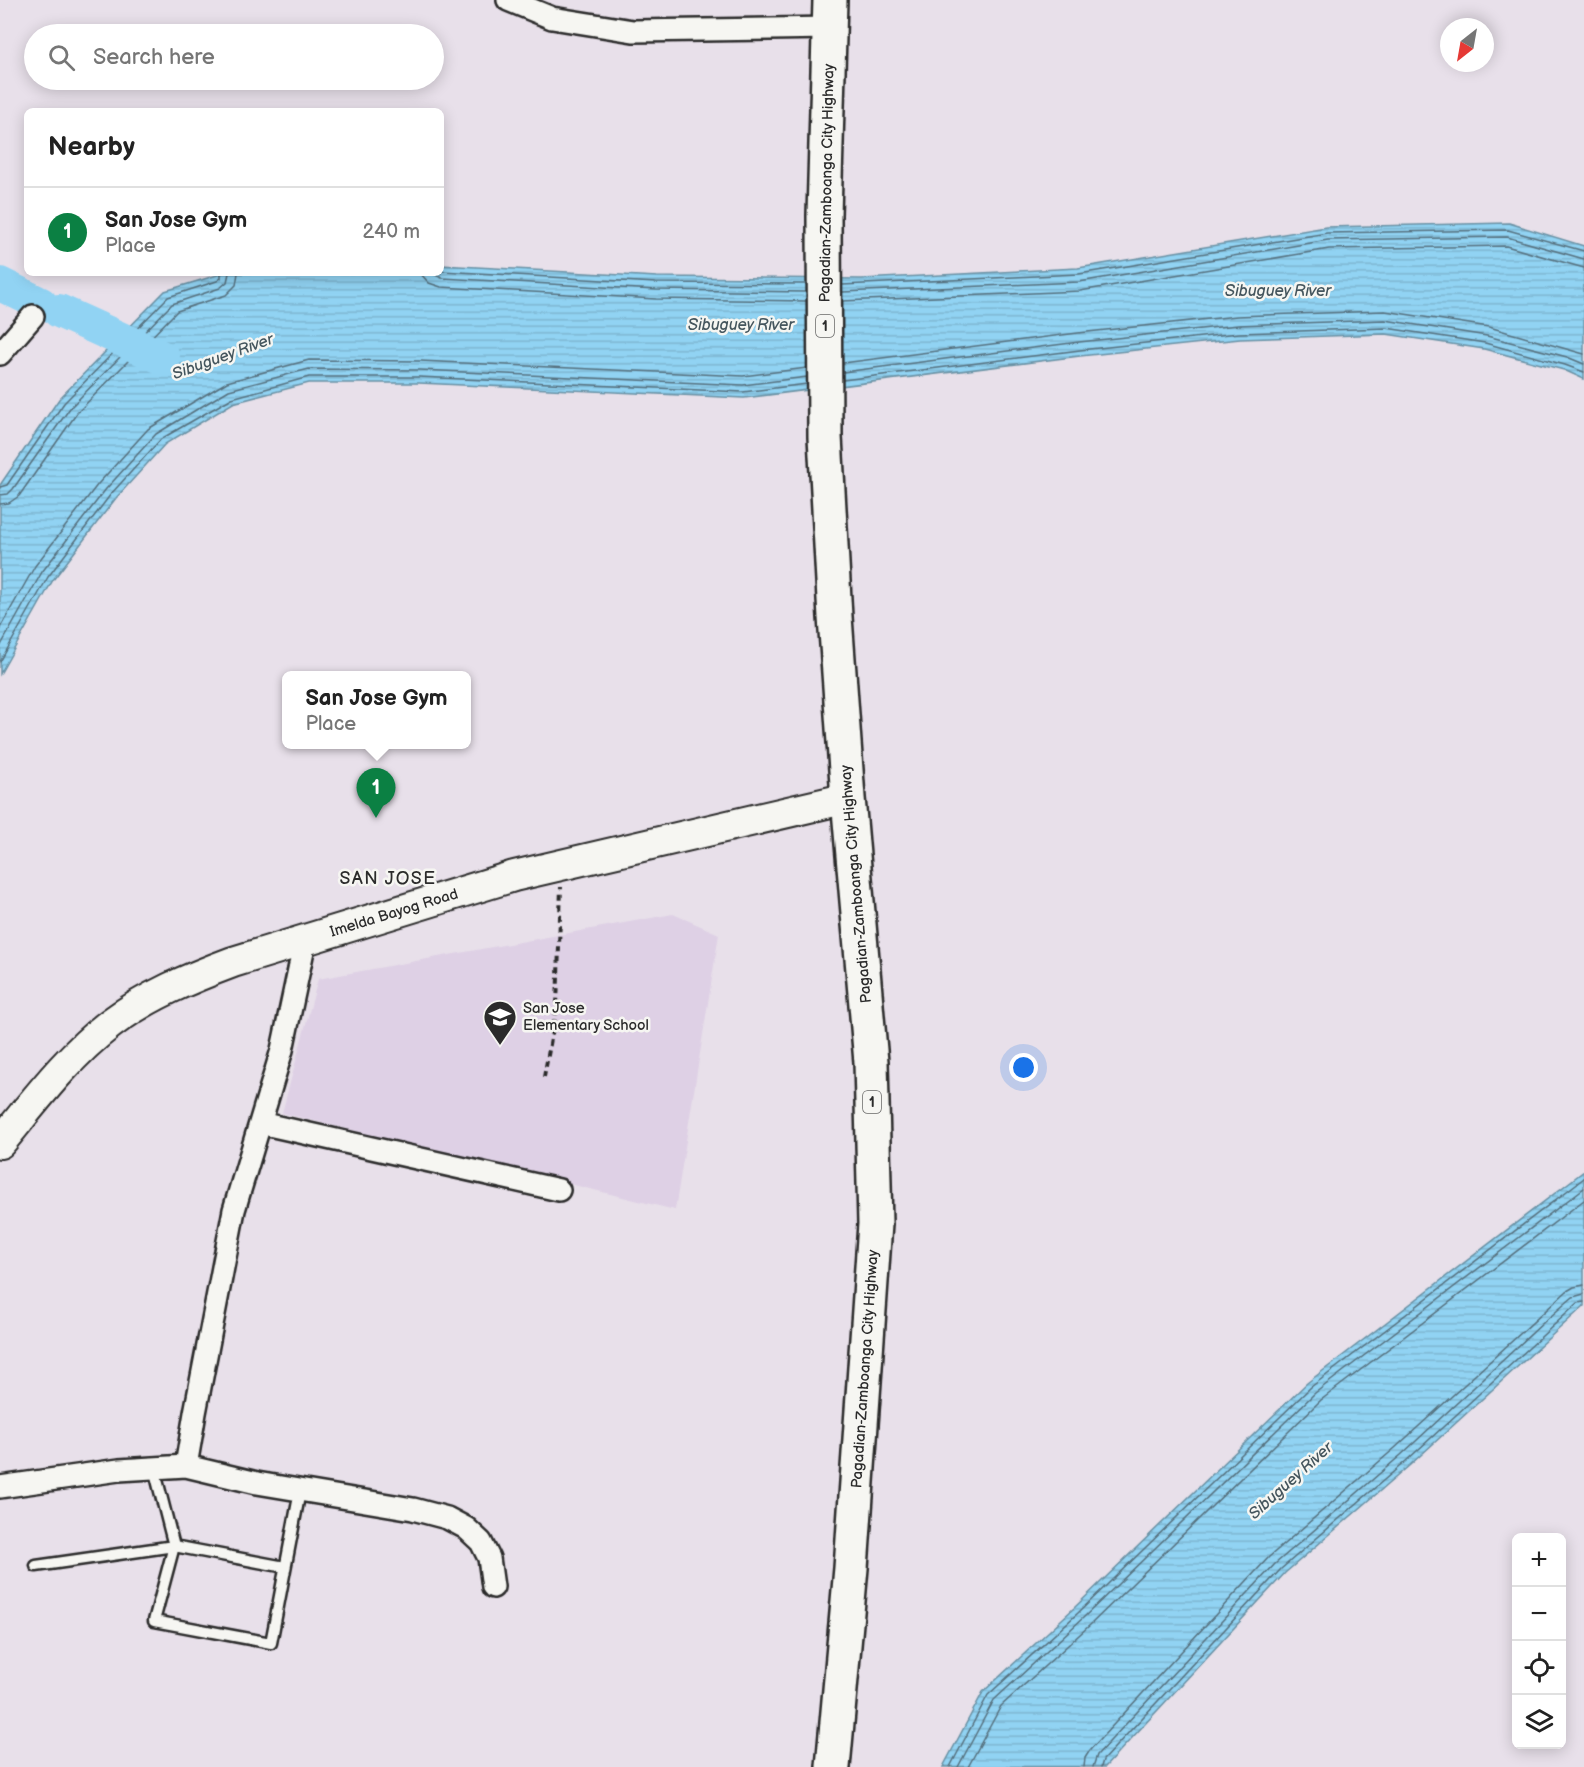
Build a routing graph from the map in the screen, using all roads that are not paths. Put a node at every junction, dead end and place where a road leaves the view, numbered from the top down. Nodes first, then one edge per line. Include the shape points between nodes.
1 (508, 0) edge
2 (830, 14) edge
3 (33, 316) dead end
4 (0, 354) edge
5 (848, 798) junction
6 (305, 941) junction
7 (260, 1123) junction
8 (0, 1143) edge
9 (559, 1190) dead end
10 (186, 1466) junction
11 (154, 1468) junction
12 (0, 1487) edge
13 (300, 1491) junction
14 (174, 1546) junction
15 (36, 1566) dead end
16 (285, 1567) junction
17 (493, 1587) dead end
18 (833, 1767) edge

1 - 2 street via 552,18 633,31
2 - 5 highway, Pagadian-Zamboanga City Highway / 1 via 824,215 825,437
3 - 4 street
5 - 6 main road, Imelda Bayog Road via 514,876
5 - 18 highway, Pagadian-Zamboanga City Highway / 1 via 871,1062 874,1224
6 - 7 street via 282,1050
6 - 8 main road, Imelda Bayog Road via 194,977 130,1011 80,1051
7 - 9 street
7 - 10 street via 234,1210
10 - 11 street
10 - 13 street
11 - 12 street
11 - 14 lane
13 - 16 lane
13 - 17 street via 447,1518 482,1542 489,1558
14 - 15 lane
14 - 16 lane
14 - 16 lane via 154,1621 271,1643

